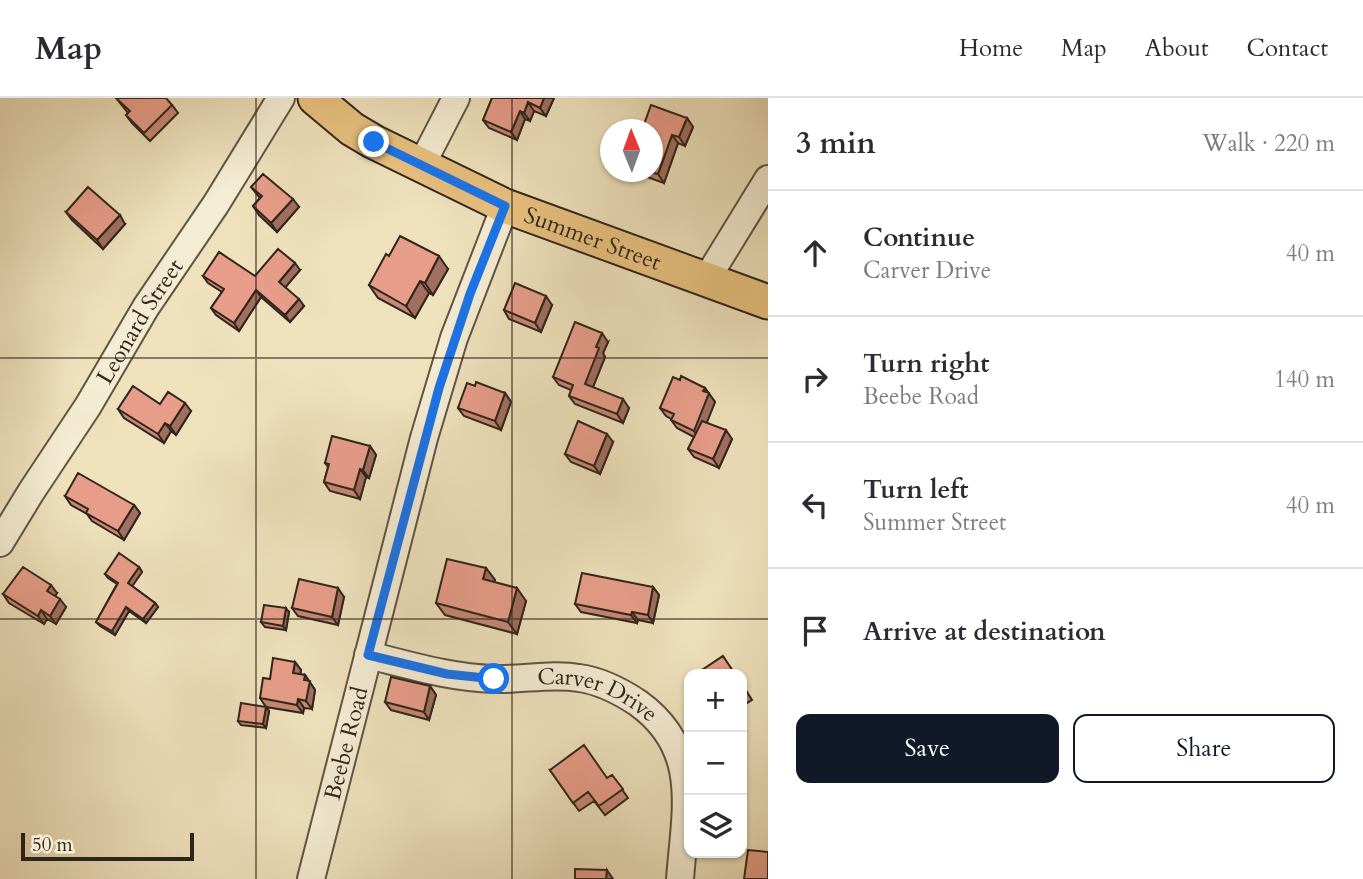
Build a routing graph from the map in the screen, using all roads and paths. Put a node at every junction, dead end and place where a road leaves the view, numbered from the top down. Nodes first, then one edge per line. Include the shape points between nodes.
1 (281, 98) edge
2 (315, 98) edge
3 (456, 98) edge
4 (422, 164) junction
5 (768, 179) edge
6 (505, 206) junction
7 (706, 280) junction
8 (768, 302) edge
9 (0, 543) edge
10 (368, 655) junction
11 (311, 879) edge
12 (680, 879) edge

1 - 9 street, Leonard Street
2 - 4 main road, Summer Street via 352,130
3 - 4 street
4 - 6 main road, Summer Street
5 - 7 street
6 - 7 main road, Summer Street
6 - 10 street, Beebe Road via 439,388
7 - 8 main road, Summer Street
10 - 11 street, Beebe Road
10 - 12 street, Carver Drive via 470,677 577,677 613,688 643,707 670,735 685,775

